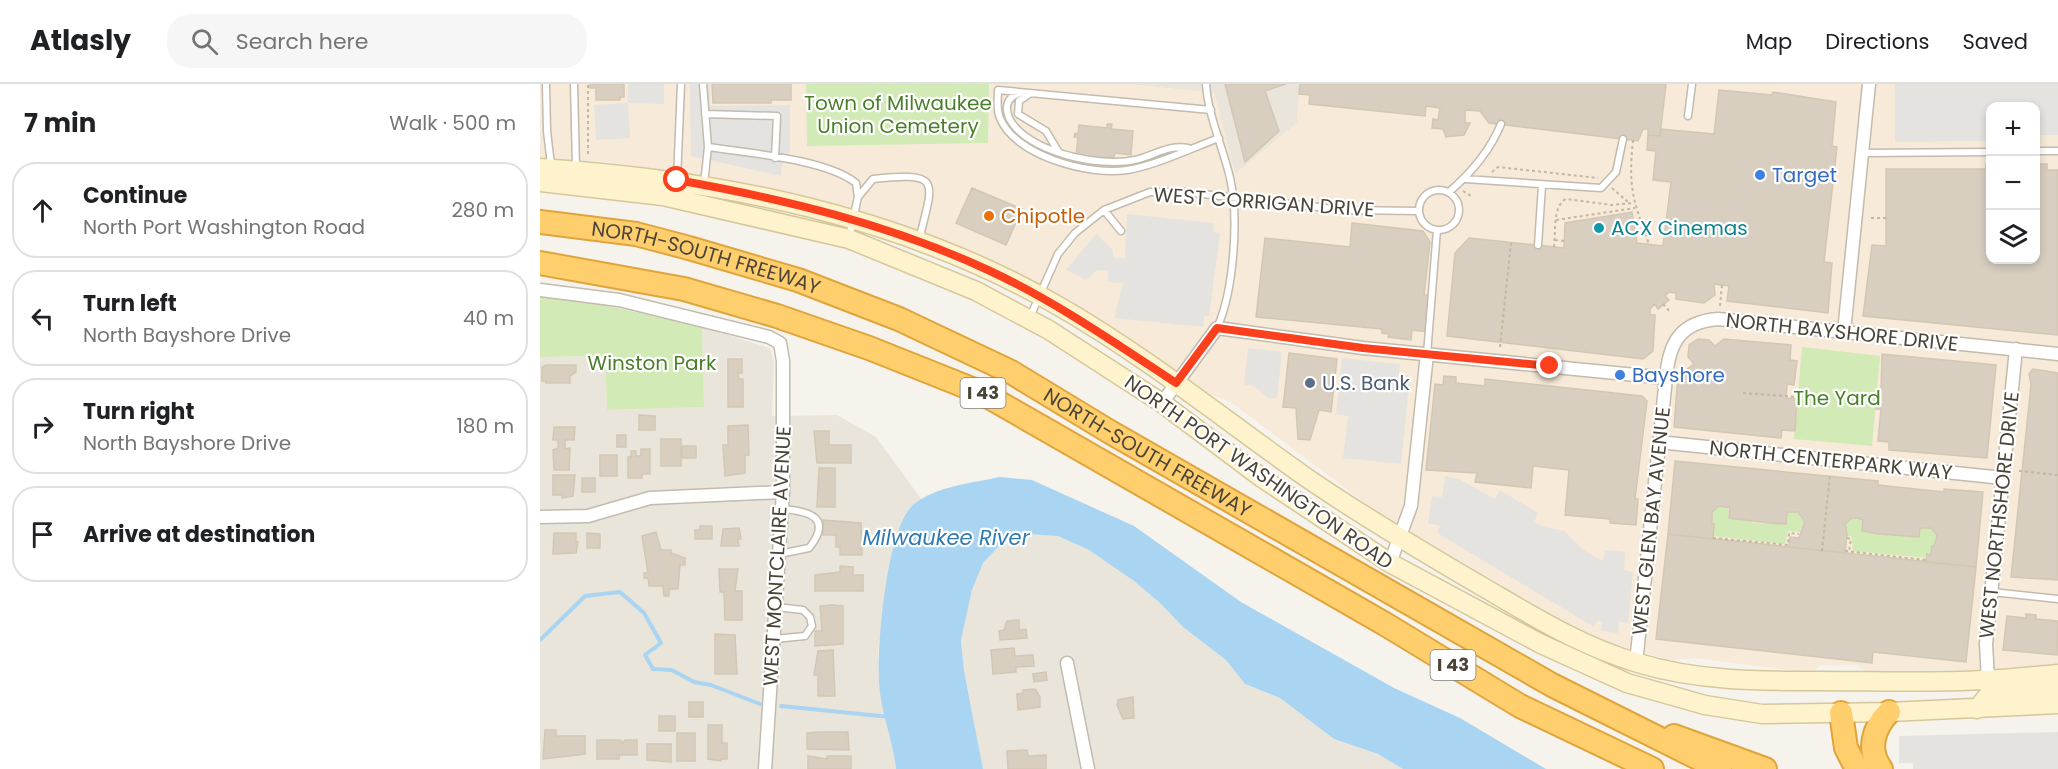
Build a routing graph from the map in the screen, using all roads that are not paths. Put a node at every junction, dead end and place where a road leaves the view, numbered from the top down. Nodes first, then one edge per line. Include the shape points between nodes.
1 (546, 84) edge
2 (574, 84) edge
3 (681, 84) edge
4 (703, 84) edge
5 (1206, 84) edge
6 (1692, 84) edge
7 (1869, 84) edge
8 (1020, 93) junction
9 (1032, 93) junction
10 (1211, 110) junction
11 (705, 114) junction
12 (1688, 116) dead end
13 (1501, 124) dead end
14 (1219, 138) junction
15 (1623, 139) dead end
16 (708, 147) junction
17 (1190, 149) junction
18 (2058, 151) edge
19 (1059, 152) junction
20 (1986, 152) edge
21 (2040, 152) edge
22 (1863, 153) junction
23 (776, 158) junction
24 (576, 171) junction
25 (544, 173) edge
26 (1465, 179) junction
27 (677, 180) junction
28 (704, 185) junction
29 (1542, 186) junction
30 (1449, 192) junction
31 (858, 197) junction
32 (1234, 198) junction
33 (1104, 210) junction
34 (1419, 211) junction
35 (853, 218) junction
36 (540, 222) edge
37 (1437, 230) junction
38 (1121, 231) dead end
39 (849, 239) junction
40 (918, 243) junction
41 (1538, 245) dead end
42 (540, 263) edge
43 (540, 290) edge
44 (1040, 297) junction
45 (1029, 318) junction
46 (1217, 328) junction
47 (1844, 332) junction
48 (2016, 349) junction
49 (1427, 354) junction
50 (2058, 354) edge
51 (1666, 378) junction
52 (1176, 383) junction
53 (1162, 403) junction
54 (1659, 442) junction
55 (2003, 478) junction
56 (783, 492) junction
57 (782, 509) junction
58 (540, 517) edge
59 (1399, 538) junction
60 (779, 554) junction
61 (1390, 563) junction
62 (1991, 592) junction
63 (2058, 599) edge
64 (776, 608) junction
65 (774, 639) junction
66 (1067, 663) dead end
67 (1636, 663) junction
68 (2058, 674) edge
69 (1988, 680) junction
70 (1839, 681) junction
71 (2058, 687) edge
72 (2058, 704) edge
73 (1520, 706) junction
74 (1977, 708) junction
75 (1889, 712) junction
76 (1841, 713) junction
77 (1627, 723) junction
78 (765, 769) edge
79 (1088, 769) edge
80 (1633, 769) edge
81 (1652, 769) edge
82 (1720, 769) edge
83 (1765, 769) edge
84 (1857, 769) edge
85 (1881, 769) edge

1 - 25 lane
2 - 24 lane
3 - 27 lane
4 - 11 lane
5 - 10 lane
6 - 12 lane
7 - 22 street
8 - 9 lane
8 - 17 lane via 998,90 1002,123 1025,145 1069,166 1125,171
8 - 19 lane via 1007,102 1013,124 1024,135
9 - 10 lane
9 - 19 lane via 1020,99 1018,114 1046,131
10 - 14 lane
11 - 16 lane
11 - 23 lane via 777,116
13 - 26 lane via 1494,142
14 - 17 lane
14 - 32 lane
15 - 29 lane via 1616,172 1601,188
16 - 23 lane
16 - 28 lane
17 - 19 lane via 1177,146 1132,160 1080,159
18 - 21 lane
20 - 22 lane
22 - 47 street
23 - 31 lane via 843,173 856,183
24 - 25 main road, NORTH PORT WASHINGTON ROAD
24 - 27 main road, NORTH PORT WASHINGTON ROAD
25 - 39 main road, NORTH PORT WASHINGTON ROAD
26 - 29 lane
26 - 30 lane
27 - 28 main road, NORTH PORT WASHINGTON ROAD
28 - 35 main road, NORTH PORT WASHINGTON ROAD
29 - 41 lane
30 - 34 lane via 1431,191 1421,199
30 - 37 lane via 1457,202 1458,215 1450,226
31 - 35 lane
31 - 40 lane via 873,179 913,175 924,178 929,203
32 - 33 lane, WEST CORRIGAN DRIVE via 1150,192
32 - 34 lane, WEST CORRIGAN DRIVE via 1345,210
32 - 46 lane via 1230,273 1225,309
33 - 38 lane
33 - 44 lane, WEST CORRIGAN DRIVE via 1058,254
34 - 37 lane via 1425,224
35 - 39 lane
35 - 40 main road, NORTH PORT WASHINGTON ROAD
36 - 77 highway, NORTH-SOUTH FREEWAY / I 43 via 636,234 689,248 798,280 899,318 1011,372 1552,685
37 - 49 lane
39 - 45 main road, NORTH PORT WASHINGTON ROAD via 976,291
40 - 44 main road, NORTH PORT WASHINGTON ROAD via 987,269
42 - 73 highway, NORTH-SOUTH FREEWAY / I 43 via 684,289 777,315 982,393
43 - 56 street, WEST MONTCLAIRE AVENUE via 643,305 780,343
44 - 45 lane, WEST CORRIGAN DRIVE
44 - 52 main road, NORTH PORT WASHINGTON ROAD
45 - 53 main road, NORTH PORT WASHINGTON ROAD
46 - 49 street
46 - 52 street
47 - 48 street, NORTH BAYSHORE DRIVE
47 - 51 street, NORTH BAYSHORE DRIVE via 1707,320 1684,330 1674,343
48 - 50 street, NORTH BAYSHORE DRIVE
48 - 55 street, WEST NORTHSHORE DRIVE
49 - 51 street
49 - 59 street via 1411,506
51 - 54 street, WEST GLEN BAY AVENUE
52 - 53 street
52 - 59 main road, NORTH PORT WASHINGTON ROAD
53 - 61 main road, NORTH PORT WASHINGTON ROAD via 1262,478
54 - 55 street, NORTH CENTERPARK WAY
54 - 67 street, WEST GLEN BAY AVENUE
55 - 62 street, WEST NORTHSHORE DRIVE
56 - 57 street, WEST MONTCLAIRE AVENUE
56 - 58 street via 650,498 588,516
57 - 60 street, WEST MONTCLAIRE AVENUE
57 - 60 lane via 805,510 815,516 819,527 818,537 809,548
59 - 61 street
59 - 67 main road, NORTH PORT WASHINGTON ROAD via 1547,625
60 - 64 street, WEST MONTCLAIRE AVENUE
61 - 76 main road, NORTH PORT WASHINGTON ROAD via 1541,644 1627,683 1705,705 1762,714
62 - 63 lane
62 - 69 street, WEST NORTHSHORE DRIVE via 1986,644
64 - 65 street, WEST MONTCLAIRE AVENUE
64 - 65 lane via 803,610 812,626 805,636
65 - 78 street, WEST MONTCLAIRE AVENUE
66 - 79 street
67 - 70 main road, NORTH PORT WASHINGTON ROAD via 1714,678
68 - 69 main road, NORTH PORT WASHINGTON ROAD
69 - 70 main road, NORTH PORT WASHINGTON ROAD
70 - 76 main road
71 - 74 main road via 1989,694
72 - 74 main road, NORTH PORT WASHINGTON ROAD
73 - 80 highway
73 - 81 highway, NORTH-SOUTH FREEWAY / I 43
74 - 75 main road, NORTH PORT WASHINGTON ROAD
75 - 76 main road, NORTH PORT WASHINGTON ROAD
75 - 85 highway via 1879,724 1873,742
76 - 84 highway via 1846,748
77 - 82 highway, NORTH-SOUTH FREEWAY / I 43
77 - 83 highway via 1708,746

